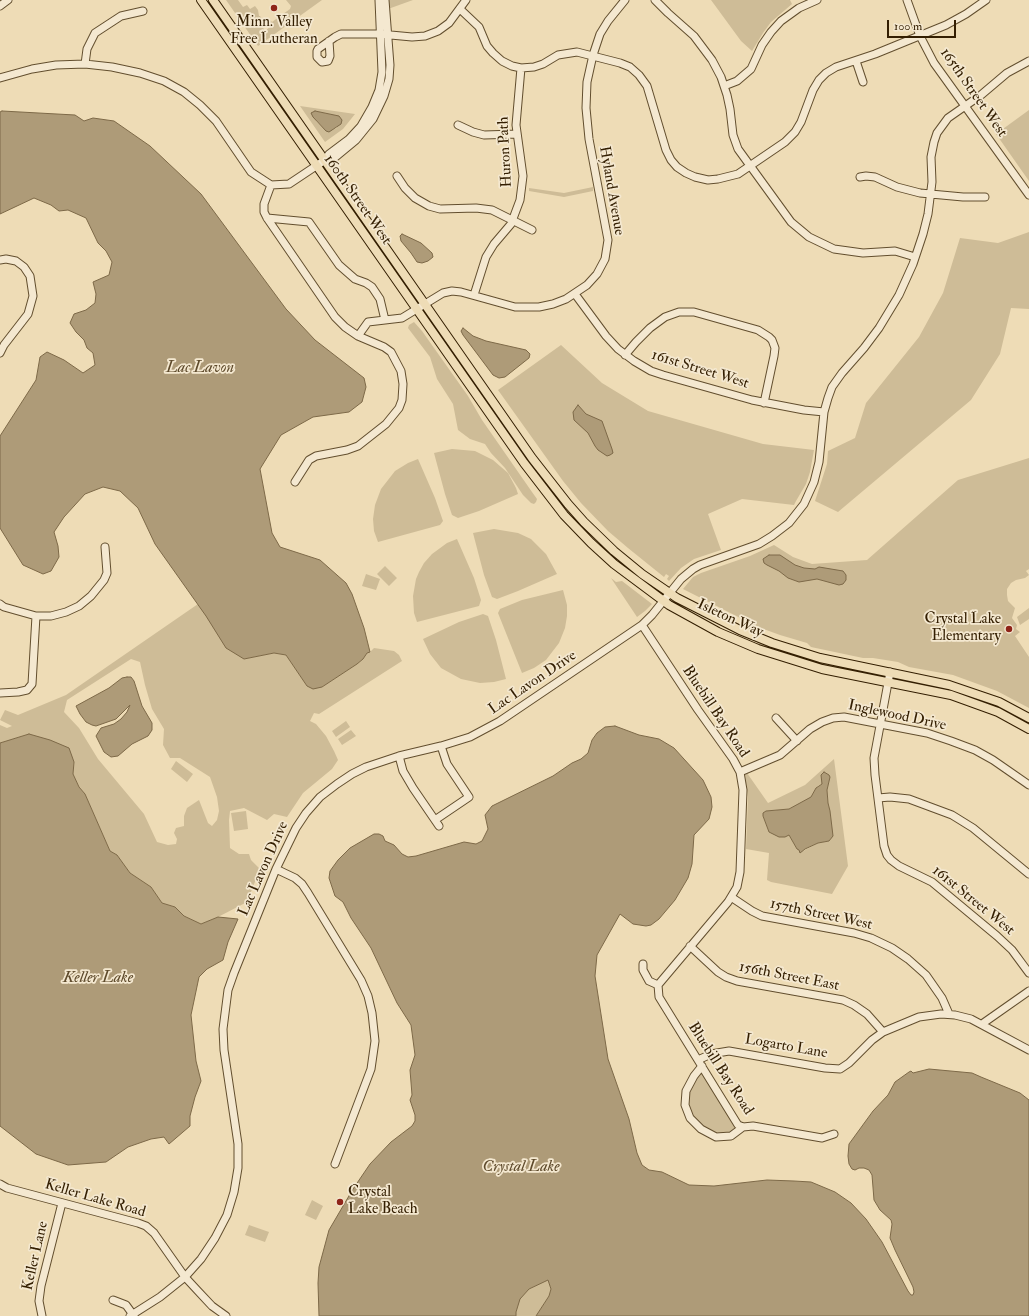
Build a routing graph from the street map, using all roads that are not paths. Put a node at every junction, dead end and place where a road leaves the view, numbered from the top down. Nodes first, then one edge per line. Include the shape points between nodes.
1 (8, 0) edge
2 (200, 0) edge
3 (213, 0) edge
4 (379, 0) edge
5 (385, 0) edge
6 (466, 0) edge
7 (625, 0) edge
8 (655, 0) edge
9 (817, 0) edge
10 (907, 0) edge
11 (986, 0) edge
12 (0, 6) edge
13 (460, 9) junction
14 (143, 11) dead end
15 (384, 35) junction
16 (920, 36) junction
17 (329, 41) dead end
18 (593, 55) junction
19 (856, 61) junction
20 (1029, 61) edge
21 (85, 64) junction
22 (520, 68) junction
23 (0, 78) edge
24 (863, 82) dead end
25 (724, 86) junction
26 (965, 106) junction
27 (458, 125) dead end
28 (516, 134) junction
29 (325, 160) junction
30 (317, 166) junction
31 (750, 167) junction
32 (397, 176) dead end
33 (860, 177) dead end
34 (271, 185) junction
35 (931, 194) junction
36 (1029, 195) edge
37 (985, 197) dead end
38 (267, 218) junction
39 (513, 220) junction
40 (532, 230) dead end
41 (915, 257) junction
42 (0, 260) edge
43 (474, 294) junction
44 (575, 294) junction
45 (425, 304) junction
46 (417, 309) junction
47 (385, 320) junction
48 (358, 336) junction
49 (0, 353) edge
50 (625, 355) junction
51 (764, 403) junction
52 (500, 411) joint
53 (824, 412) junction
54 (492, 416) joint
55 (295, 482) dead end
56 (105, 547) dead end
57 (666, 597) junction
58 (0, 604) edge
59 (36, 616) junction
60 (642, 625) junction
61 (890, 672) junction
62 (888, 682) junction
63 (0, 693) edge
64 (776, 718) dead end
65 (1029, 718) edge
66 (881, 724) junction
67 (1029, 729) edge
68 (797, 741) junction
69 (441, 746) junction
70 (399, 756) junction
71 (740, 772) junction
72 (1029, 785) edge
73 (878, 798) junction
74 (276, 869) junction
75 (1028, 871) edge
76 (731, 897) junction
77 (690, 946) junction
78 (643, 964) dead end
79 (1029, 973) edge
80 (658, 985) junction
81 (1029, 990) edge
82 (949, 1014) junction
83 (982, 1024) junction
84 (883, 1032) junction
85 (1029, 1050) edge
86 (700, 1063) junction
87 (743, 1127) junction
88 (834, 1134) dead end
89 (335, 1164) dead end
90 (0, 1184) edge
91 (62, 1203) junction
92 (185, 1277) junction
93 (113, 1300) dead end
94 (132, 1315) edge
95 (42, 1316) edge
96 (226, 1316) edge

1 - 12 street
2 - 30 main road, 160th Street West
3 - 29 main road, 160th Street West
4 - 15 street
5 - 15 street
6 - 13 street
7 - 18 street, Hyland Avenue via 605,25
8 - 25 street via 702,46 715,65
9 - 25 street via 799,8 781,21 762,45 751,69 737,81
10 - 16 street, 165th Street West
11 - 16 street via 956,20
13 - 15 street via 449,23 432,34 412,37
13 - 22 street via 479,27 487,46 495,56
14 - 21 street via 121,16 95,33 87,49
15 - 17 street via 341,34
15 - 29 street via 382,72 379,90 372,107 354,134
16 - 19 street
16 - 26 street, 165th Street West via 934,63
18 - 22 street via 572,52 558,55 538,66
18 - 31 street via 626,65 642,78 666,150 677,167 708,180 734,176
18 - 44 street, Hyland Avenue via 586,94 587,126 608,244 600,271
19 - 24 street
19 - 31 street via 836,67 823,76 813,90 801,122 792,135
20 - 26 street, Lac Lavon Drive via 1007,73
21 - 23 street via 56,65
21 - 34 street via 140,73 164,81 184,92 216,121 251,172
22 - 28 street, Huron Path
25 - 31 street via 735,140
26 - 35 street, Lac Lavon Drive via 946,121 935,138 931,158
26 - 36 street, 165th Street West
27 - 28 street via 484,135
28 - 39 street, Huron Path via 523,182
29 - 30 street
29 - 45 main road, 160th Street West
30 - 34 street via 289,184
30 - 46 main road, 160th Street West
31 - 41 street via 791,222 821,244 848,252 895,251
32 - 39 street via 415,198 435,208 487,209
33 - 35 street via 876,177 902,188
34 - 38 street via 264,204
35 - 37 street
35 - 41 street, Lac Lavon Drive
38 - 47 street via 309,222 339,265 355,279 372,287 380,299
38 - 48 street via 335,317
39 - 40 street
39 - 43 street, Huron Path via 486,257
41 - 53 street, Lac Lavon Drive via 899,295 885,318 835,382
42 - 49 street via 16,261 24,267 30,276 33,296 28,314
43 - 44 street, Hyland Avenue via 507,305 527,308 553,304
43 - 45 street, Hyland Avenue via 452,291
44 - 50 street, 161st Street West via 606,336
45 - 46 street, Hyland Avenue
45 - 52 main road, 160th Street West
46 - 47 street, Hyland Avenue via 402,318
46 - 54 main road, 160th Street West
47 - 48 street, Hyland Avenue via 368,322
48 - 55 street via 384,347 396,360 403,384 399,408 386,424 358,446 309,460
50 - 51 street, 161st Street West via 645,368 663,375
50 - 51 street via 650,328 665,317 679,312 699,313 762,331 772,340 774,348
51 - 53 street, 161st Street West
52 - 57 main road, Isleton Way via 544,474 584,522
53 - 57 street, Lac Lavon Drive via 819,462 814,482 804,504 789,523 759,544 685,574
54 - 57 main road, Isleton Way via 547,494 578,530 623,571
56 - 59 street via 107,573 91,596 66,612
57 - 60 street, Lac Lavon Drive
57 - 61 main road, Isleton Way via 778,645 820,658
57 - 62 main road, Isleton Way via 718,632 758,649 822,669
58 - 59 street
59 - 63 street via 32,684 27,690
60 - 69 street, Lac Lavon Drive via 500,721 470,737
60 - 71 street, Bluebill Bay Road
61 - 62 street, 161st Street West
61 - 65 main road, Isleton Way via 949,685 999,702
62 - 66 street, 161st Street West
62 - 67 main road, Isleton Way via 961,698 998,712
64 - 68 street
66 - 68 street, Inglewood Drive via 844,717 833,718 816,726
66 - 72 street, Inglewood Drive via 927,733 963,745 1002,766
66 - 73 street, 161st Street West via 874,758
68 - 71 street, Inglewood Drive via 775,758
69 - 70 street, Lac Lavon Drive
69 - 70 street via 447,764 469,796 437,823 406,776
70 - 74 street, Lac Lavon Drive via 352,774 320,797 296,828
71 - 76 street, Bluebill Bay Road via 743,796 740,872 737,887
73 - 75 street via 909,799 952,815
73 - 79 street, 161st Street West via 888,862 932,882 998,936
74 - 89 street via 302,884 308,893 360,980 368,996 372,1013 375,1041 371,1069
74 - 92 street, Lac Lavon Drive via 234,973 225,1011 224,1050 238,1144 234,1192 216,1238
76 - 77 street, Bluebill Bay Road
76 - 82 street, 157th Street West via 762,916 854,932 889,946 926,975 942,998
77 - 80 street, Bluebill Bay Road
77 - 84 street, 156th Street East via 718,972 731,979 850,1002 867,1014
78 - 80 street via 649,981
80 - 86 street, Bluebill Bay Road via 661,1000
81 - 83 street
82 - 83 street, Logarto Lane via 966,1017
82 - 84 street, Logarto Lane via 922,1016
83 - 85 street, Logarto Lane
84 - 86 street, Logarto Lane via 846,1066 836,1069 729,1051 711,1054
86 - 87 street, Bluebill Bay Road via 736,1123
86 - 87 street via 686,1091 686,1105 690,1118 701,1129 716,1137 731,1136
87 - 88 street, Bluebill Bay Road via 753,1126 822,1138
90 - 91 street, Keller Lake Road
91 - 92 street, Keller Lake Road via 146,1226 154,1233
91 - 95 street, Keller Lane via 41,1286 39,1301
92 - 94 street, Lac Lavon Drive
92 - 96 street, Keller Lake Road via 212,1306
93 - 94 street via 126,1304

